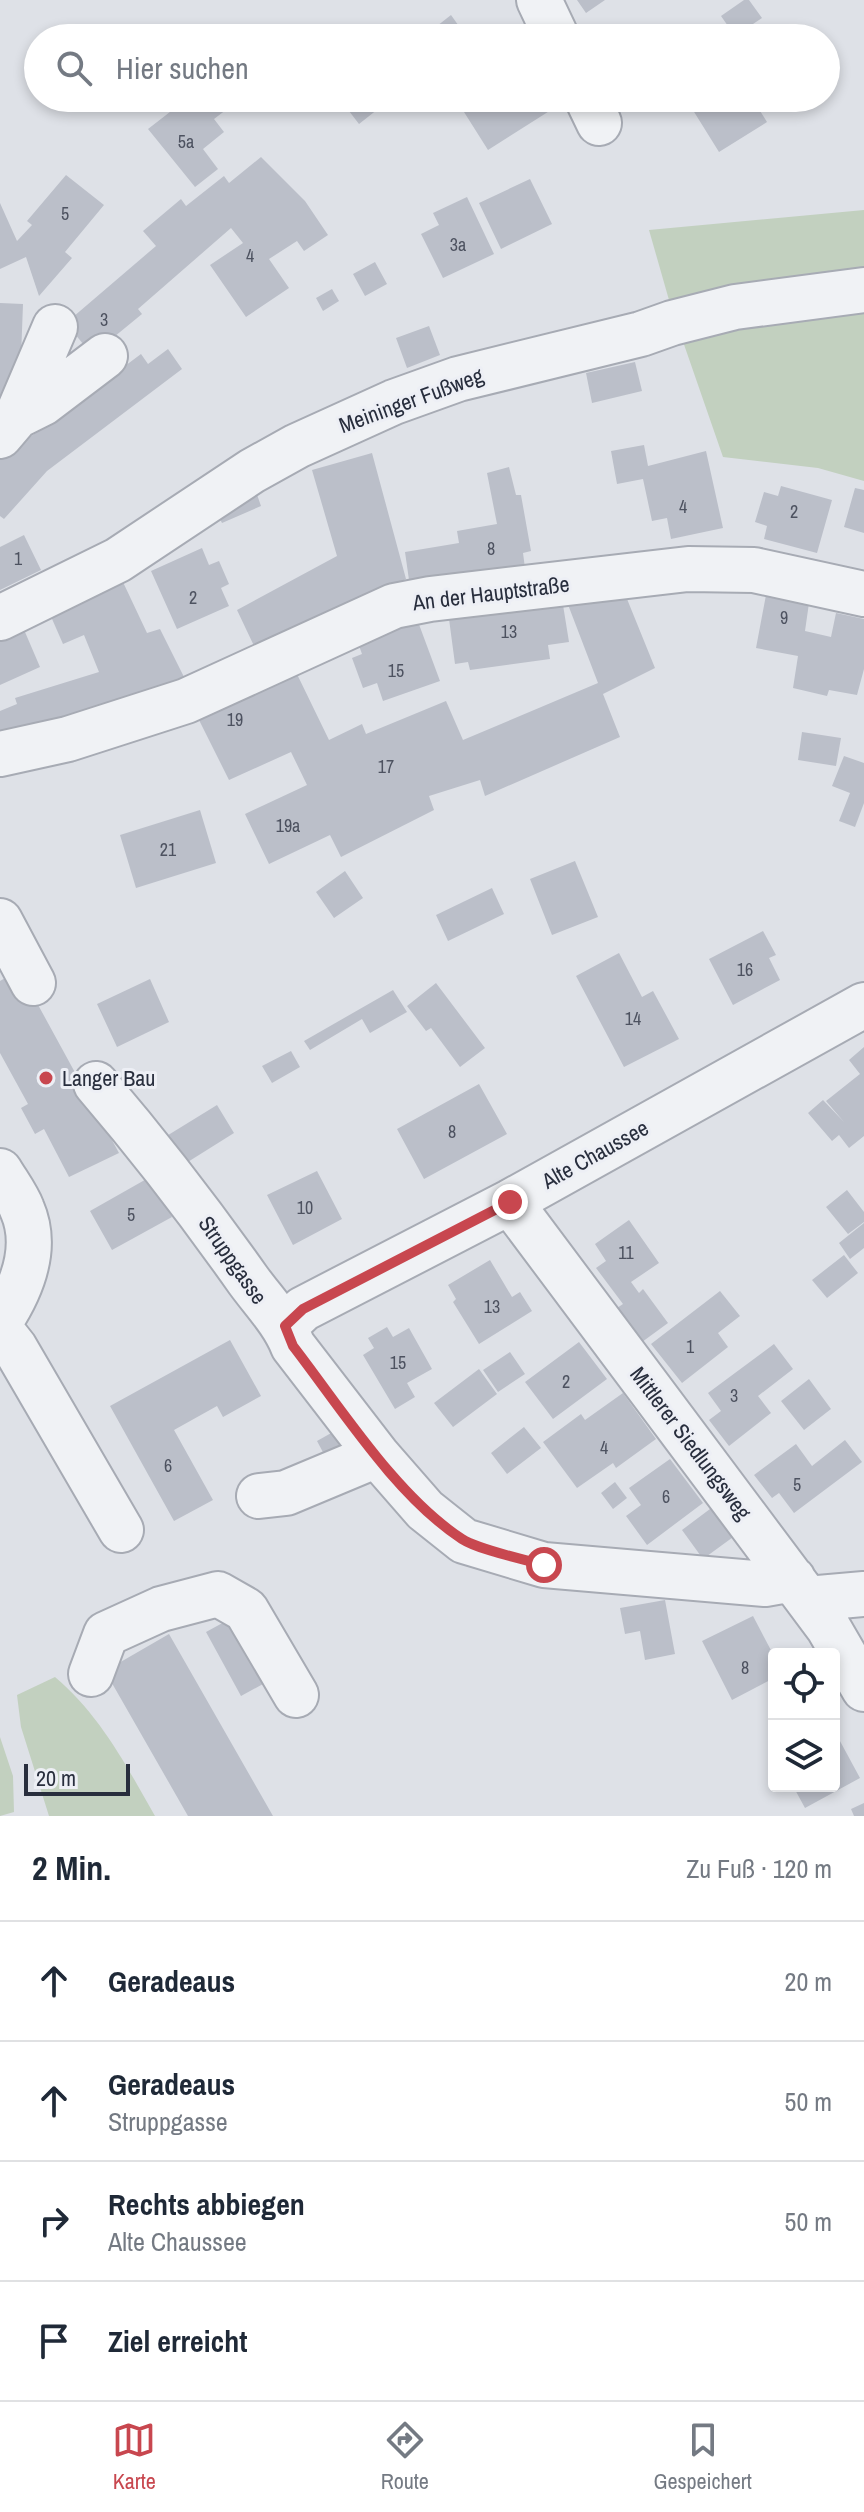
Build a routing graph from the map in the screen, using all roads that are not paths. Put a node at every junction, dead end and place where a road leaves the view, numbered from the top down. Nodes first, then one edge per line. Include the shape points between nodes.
1 (539, 0) edge
2 (550, 24) edge
3 (864, 290) edge
4 (55, 327) dead end
5 (105, 356) dead end
6 (8, 426) edge
7 (864, 594) edge
8 (0, 618) edge
9 (0, 754) edge
10 (0, 921) edge
11 (33, 983) dead end
12 (864, 1005) edge
13 (96, 1084) dead end
14 (0, 1171) edge
15 (510, 1202) junction
16 (0, 1322) edge
17 (285, 1326) junction
18 (0, 1329) edge
19 (377, 1455) junction
20 (259, 1496) dead end
21 (121, 1530) dead end
22 (800, 1589) junction
23 (864, 1594) edge
24 (91, 1674) dead end
25 (864, 1689) edge
26 (296, 1695) dead end

1 - 2 street
3 - 8 street, Meininger Fußweg via 735,307 458,379 347,421 252,471 118,560
4 - 6 street
5 - 6 street
7 - 9 street, An der Hauptstraße via 754,570 688,569 430,599 394,606 142,717
10 - 11 street
12 - 15 street, Alte Chaussee
13 - 17 street, Struppgasse
14 - 16 street via 28,1227 25,1273
15 - 17 street, Alte Chaussee via 303,1309
15 - 22 street, Mittlerer Siedlungsweg
17 - 19 street, Struppgasse via 293,1346
18 - 21 street
19 - 20 street via 286,1493
19 - 22 street, Struppgasse via 425,1510 464,1541 544,1565
22 - 23 street
22 - 25 street, Mittlerer Siedlungsweg
24 - 26 street via 106,1634 161,1609 218,1594 246,1610

